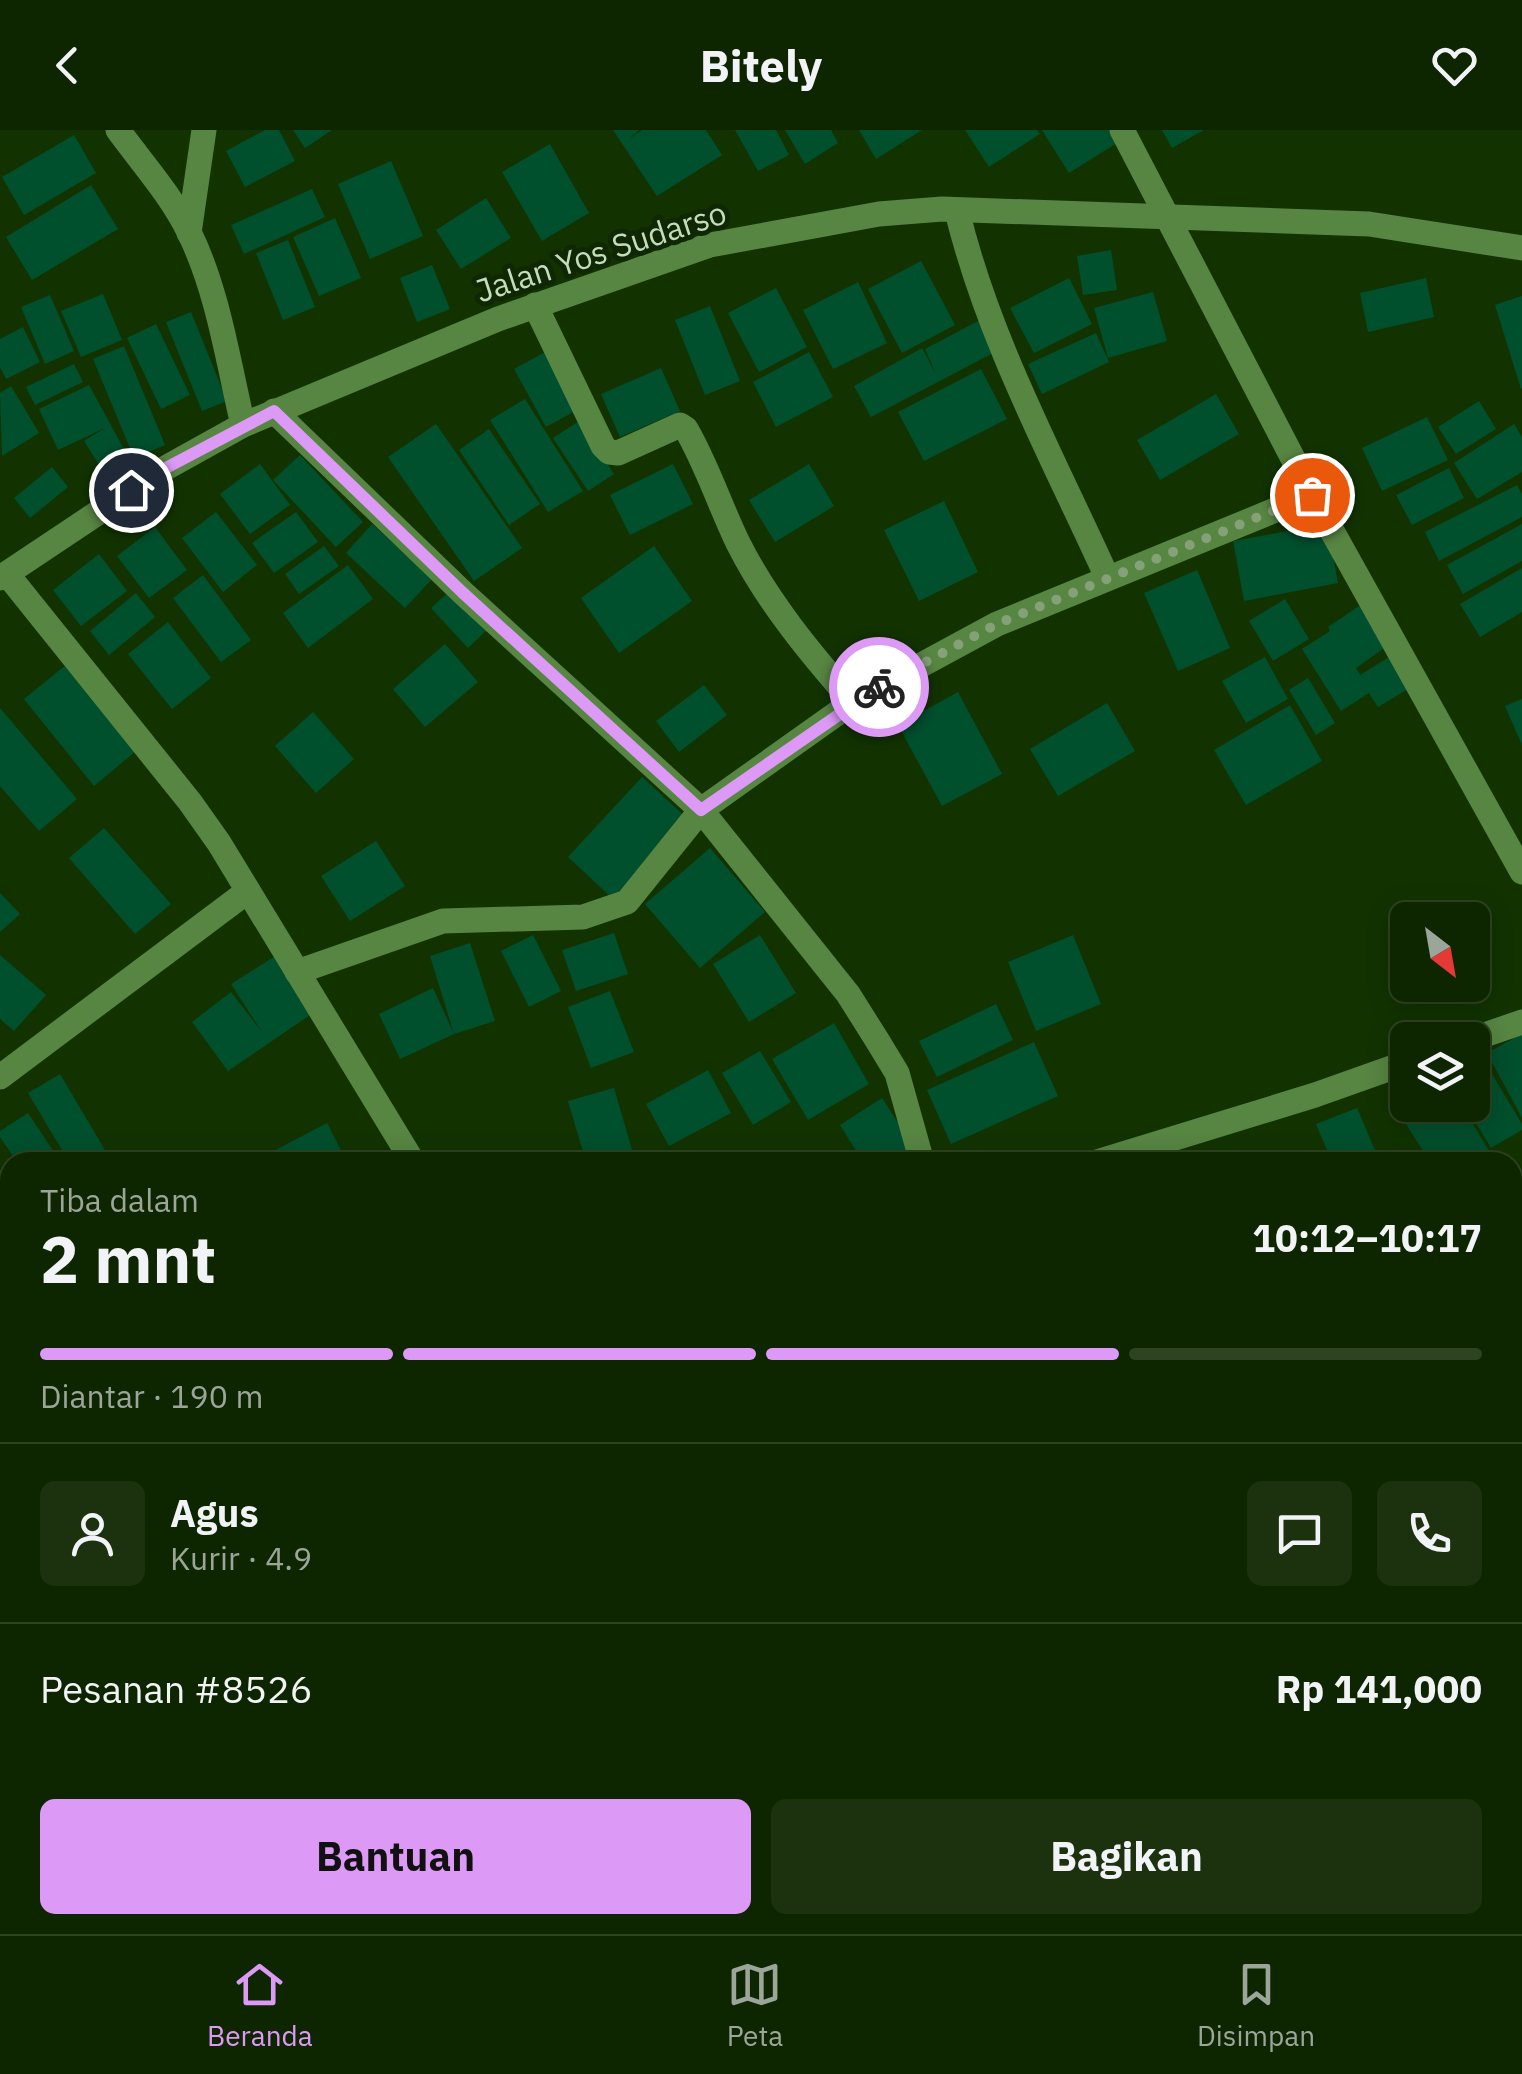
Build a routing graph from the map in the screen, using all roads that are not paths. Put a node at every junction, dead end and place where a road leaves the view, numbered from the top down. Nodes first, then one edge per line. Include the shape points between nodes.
1 (118, 130) edge
2 (204, 130) edge
3 (1122, 130) edge
4 (958, 210) junction
5 (1170, 218) junction
6 (190, 233) junction
7 (1522, 248) edge
8 (535, 305) junction
9 (274, 411) junction
10 (242, 425) junction
11 (1312, 495) junction
12 (4, 576) edge
13 (1107, 577) junction
14 (853, 702) junction
15 (701, 810) junction
16 (1522, 872) edge
17 (248, 891) junction
18 (297, 972) junction
19 (1522, 1022) edge
20 (1490, 1033) edge
21 (1390, 1068) edge
22 (0, 1077) edge
23 (407, 1152) edge
24 (919, 1152) edge
25 (1130, 1152) edge

1 - 6 street
2 - 6 street
3 - 5 street
4 - 5 street, Jalan Yos Sudarso
4 - 8 street, Jalan Yos Sudarso via 879,214 710,245
4 - 13 street via 993,325
5 - 7 street, Jalan Yos Sudarso via 1368,224
5 - 11 street
6 - 10 street
8 - 9 street, Jalan Yos Sudarso
8 - 14 street via 609,452 680,425 686,429 739,545 814,658
9 - 10 street, Jalan Yos Sudarso
9 - 15 street
10 - 12 street, Jalan Yos Sudarso
11 - 13 street
11 - 16 street
12 - 17 street via 190,802
13 - 14 street via 997,624
14 - 15 street
15 - 18 street via 640,888 610,910 583,918 443,921
15 - 24 street via 858,1009 897,1073
17 - 18 street
17 - 22 street
18 - 23 street
19 - 20 street
21 - 25 street

